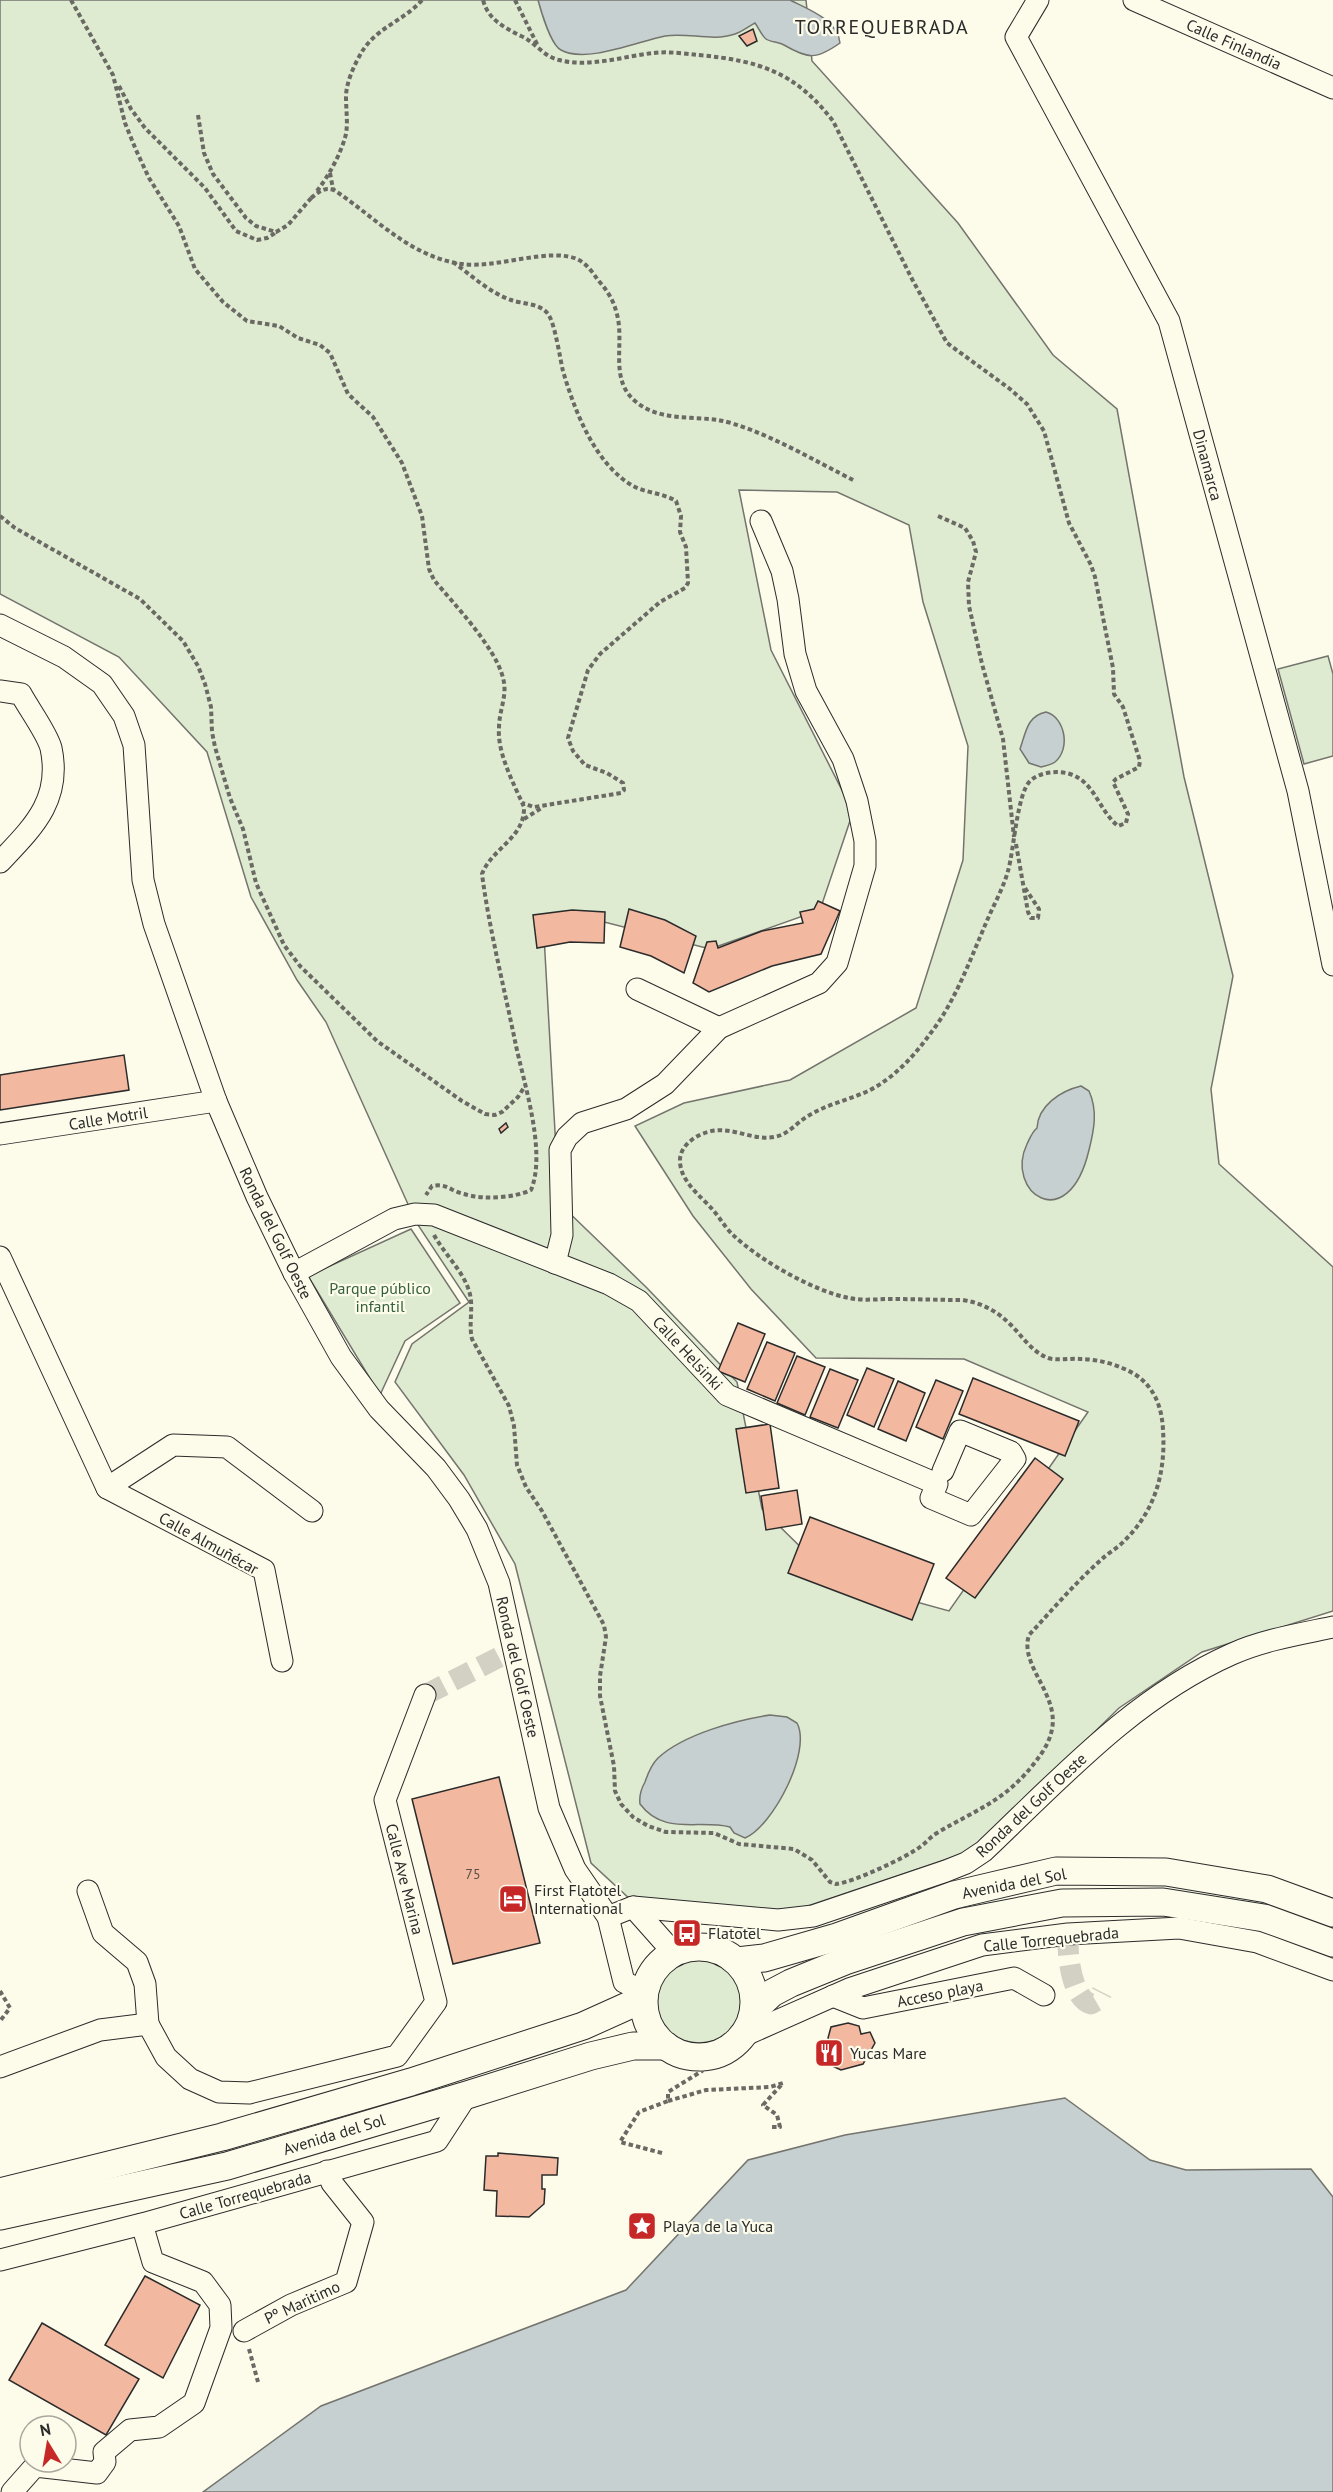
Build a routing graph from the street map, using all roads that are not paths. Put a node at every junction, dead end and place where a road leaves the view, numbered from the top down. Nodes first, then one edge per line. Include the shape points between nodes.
1 (1038, 0) edge
2 (1134, 0) edge
3 (1333, 88) edge
4 (761, 521) dead end
5 (0, 625) edge
6 (0, 691) edge
7 (0, 861) edge
8 (1333, 965) edge
9 (637, 989) dead end
10 (719, 1028) junction
11 (216, 1101) junction
12 (0, 1134) edge
13 (0, 1257) edge
14 (555, 1263) junction
15 (294, 1273) junction
16 (944, 1471) dead end
17 (107, 1488) junction
18 (312, 1510) dead end
19 (1333, 1627) edge
20 (282, 1661) dead end
21 (425, 1695) tunnel mouth
22 (88, 1891) dead end
23 (633, 1907) junction
24 (1333, 1913) edge
25 (608, 1917) junction
26 (1333, 1943) edge
27 (673, 1952) junction
28 (737, 1961) junction
29 (1333, 1970) edge
30 (643, 1995) junction
31 (1044, 1995) dead end
32 (833, 1996) junction
33 (754, 2010) junction
34 (148, 2024) junction
35 (743, 2036) junction
36 (666, 2046) junction
37 (397, 2056) junction
38 (0, 2067) edge
39 (411, 2082) junction
40 (467, 2095) junction
41 (327, 2171) junction
42 (0, 2192) edge
43 (0, 2216) edge
44 (142, 2224) junction
45 (0, 2260) edge
46 (244, 2331) road end
47 (12, 2492) edge

1 - 8 street, Dinamarca via 1016,37 1169,321 1298,791
2 - 3 street, Calle Finlandia
4 - 10 street via 782,571 795,654 806,691 843,759 857,801 865,841 865,866 837,963 819,983
5 - 11 street, Ronda del Golf Oeste via 64,657 102,684 124,716 134,745 143,880 154,924
6 - 7 street via 21,694 50,746 53,789 33,827
9 - 10 street
10 - 14 street via 666,1084 626,1109 582,1124 567,1137 560,1150 561,1234
11 - 12 street, Calle Motril
11 - 15 street, Ronda del Golf Oeste
13 - 17 street
14 - 15 street, Calle Helsinki via 457,1222 415,1214 394,1219
14 - 16 street, Calle Helsinki via 609,1284 639,1301 727,1395 937,1484 931,1498 971,1515 1015,1459 1011,1452 960,1431
15 - 25 street, Ronda del Golf Oeste via 341,1357 379,1409 436,1468 477,1529 499,1583 549,1808 575,1869
17 - 18 street via 173,1446 228,1447
17 - 20 street, Calle Almuñécar via 264,1570
19 - 23 street, Ronda del Golf Oeste via 1234,1653 1148,1701 1117,1725 984,1851 946,1871 813,1916 778,1920
21 - 37 street, Calle Ave Marina via 385,1800 436,2002
22 - 34 street via 103,1933 137,1962 145,1984
23 - 25 street, Ronda del Golf Oeste
23 - 27 street
24 - 28 main road, Avenida del Sol via 1267,1889 1166,1872 1056,1871 954,1895 837,1937 764,1958
25 - 30 street, Ronda del Golf Oeste via 624,1982
26 - 33 main road, Avenida del Sol via 1264,1918 1163,1902 1062,1903 963,1922 844,1961 772,1993
27 - 28 main road via 706,1947
27 - 30 main road via 654,1969
28 - 33 main road via 754,1992
29 - 32 street, Calle Torrequebrada via 1257,1942 1179,1928 1068,1934 982,1945
30 - 36 main road via 645,2017
30 - 39 main road, Avenida del Sol via 583,2025
31 - 32 street, Acceso playa via 1014,1978 863,2008
32 - 35 street, Calle Torrequebrada
33 - 35 main road
34 - 37 street via 166,2057 190,2079 219,2092 249,2093
34 - 38 street via 100,2030
35 - 36 main road via 700,2064
36 - 40 main road, Avenida del Sol via 633,2046 591,2056
37 - 39 street
39 - 42 main road, Avenida del Sol via 222,2137
40 - 41 street, Calle Torrequebrada via 437,2141
40 - 43 main road, Avenida del Sol via 227,2166
41 - 44 street, Calle Torrequebrada
41 - 46 street, Pº Maritimo via 363,2222 346,2282 291,2305
44 - 45 street, Calle Torrequebrada
44 - 47 street via 153,2262 203,2282 220,2305 221,2328 194,2403 159,2427 130,2430 104,2452 105,2462 97,2473 34,2466

